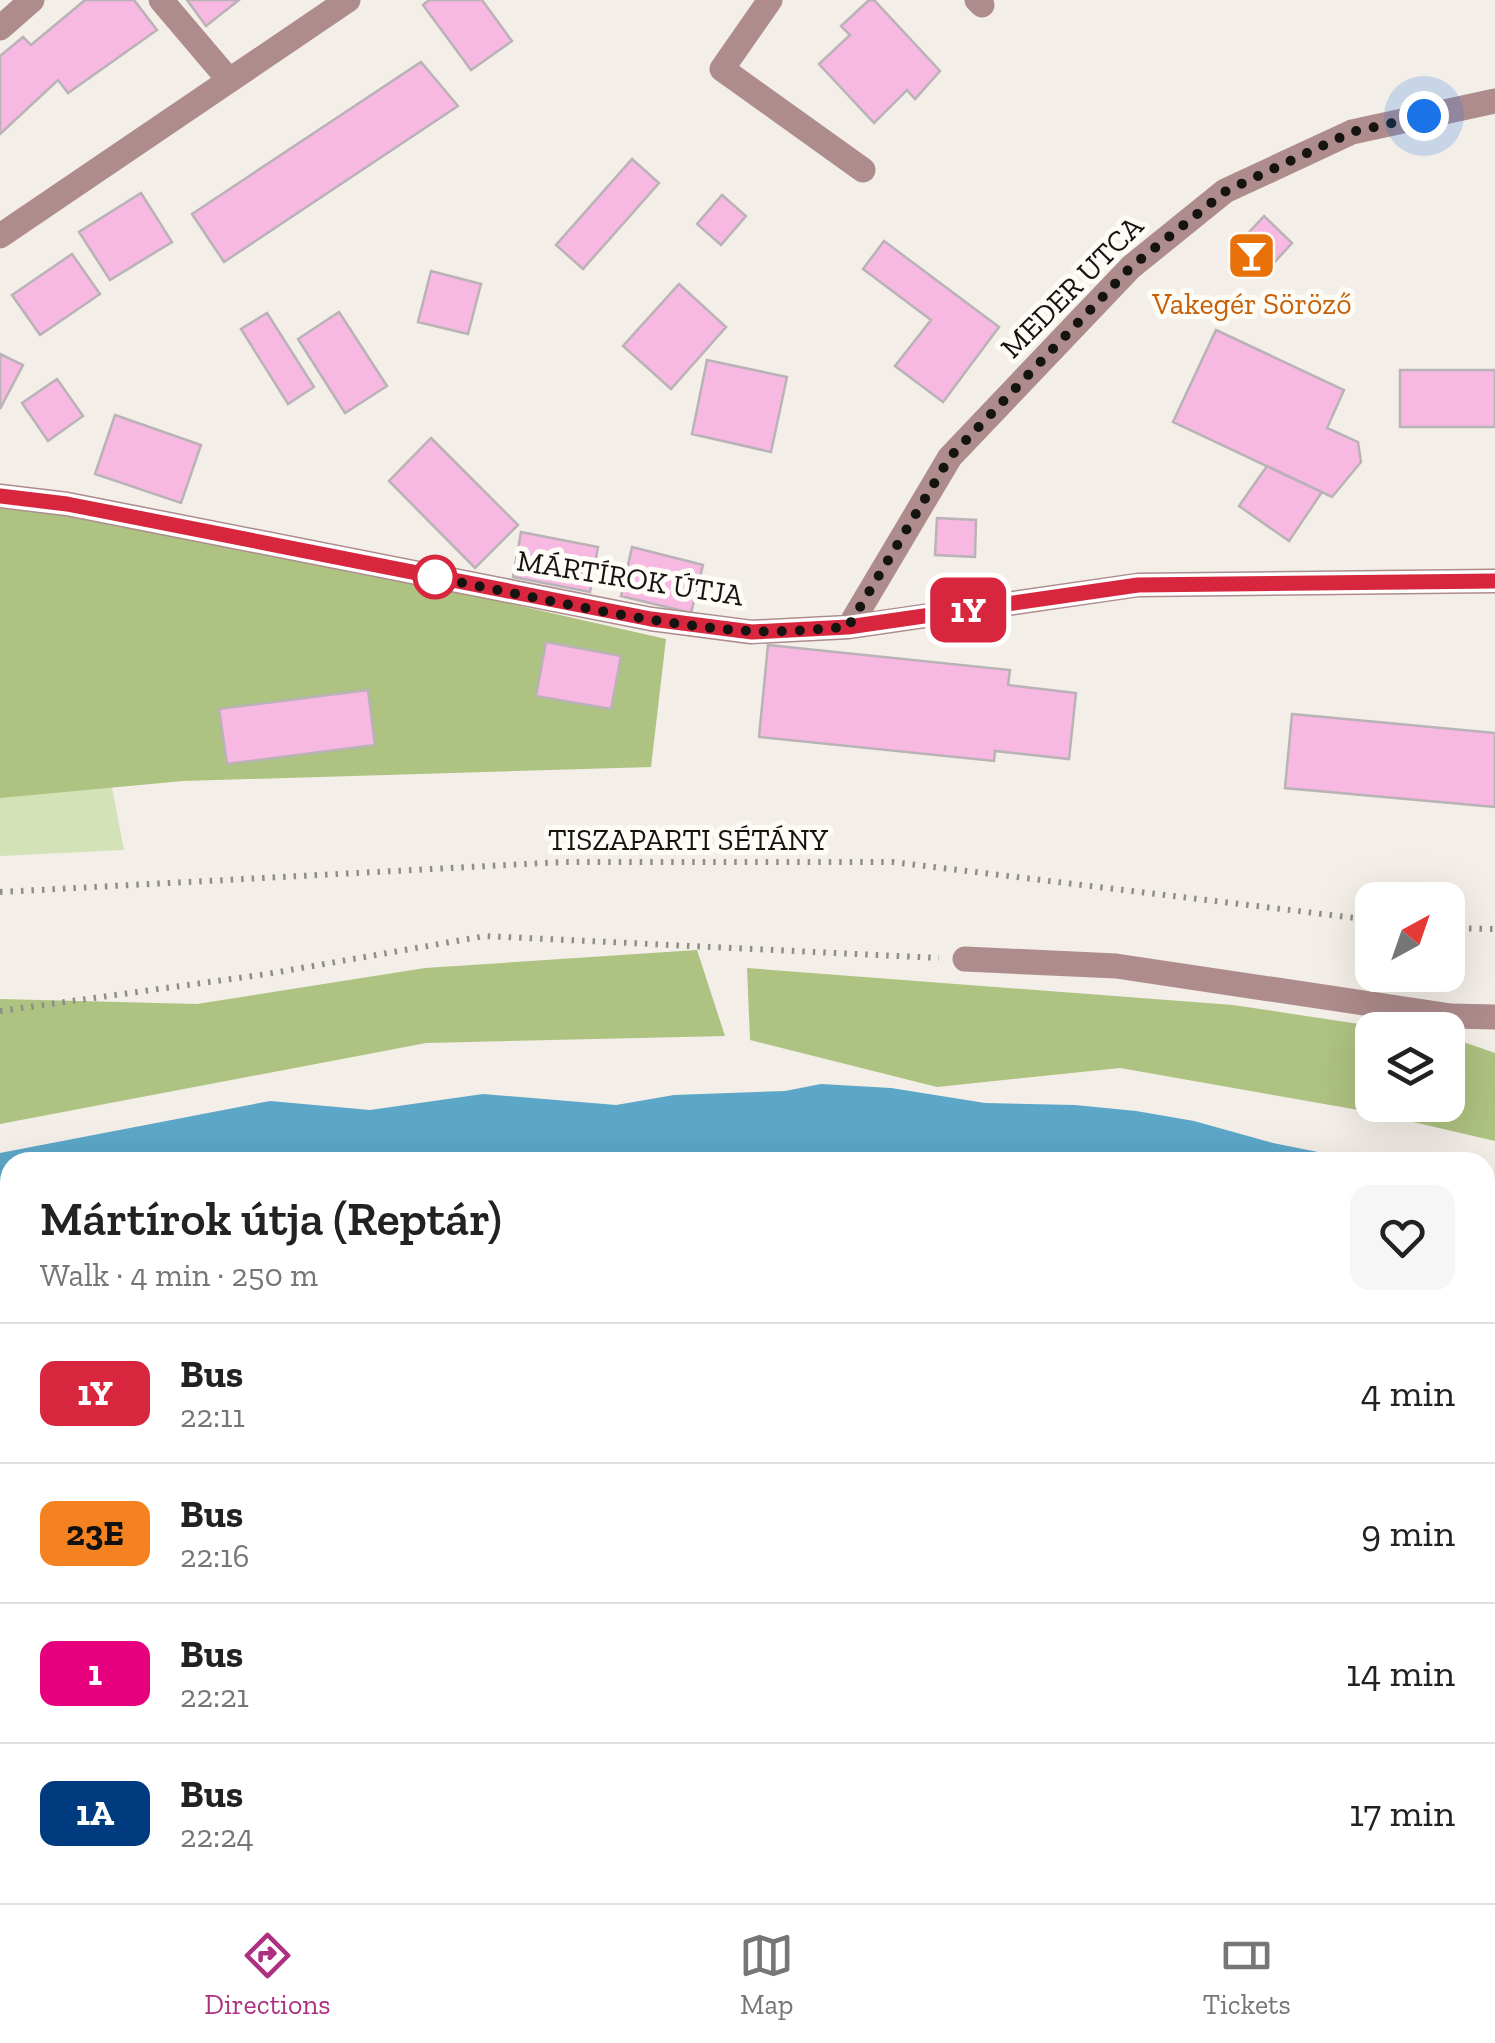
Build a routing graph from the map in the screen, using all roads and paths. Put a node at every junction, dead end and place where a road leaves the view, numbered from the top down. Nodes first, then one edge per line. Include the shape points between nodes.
1 (32, 0) edge
2 (160, 0) edge
3 (348, 0) edge
4 (770, 0) edge
5 (0, 28) edge
6 (230, 80) junction
7 (1495, 101) edge
8 (863, 170) dead end
9 (0, 236) edge
10 (0, 496) edge
11 (1495, 582) edge
12 (848, 627) junction
13 (0, 892) edge
14 (1355, 918) edge
15 (1465, 928) edge
16 (1495, 929) edge
17 (965, 959) joint
18 (0, 1011) edge
19 (1495, 1017) edge

1 - 5 street
2 - 6 street
3 - 6 street
4 - 8 street via 722,69
6 - 9 street
7 - 12 street, MEDER UTCA via 1352,132 1226,191 1144,256 950,457
10 - 12 street, MÁRTÍROK ÚTJA via 651,619 752,632
11 - 12 street, MÁRTÍROK ÚTJA via 1138,585
13 - 14 path, TISZAPARTI SÉTÁNY via 562,862 892,862
15 - 16 path
17 - 18 path via 485,936
17 - 19 street via 1116,966

